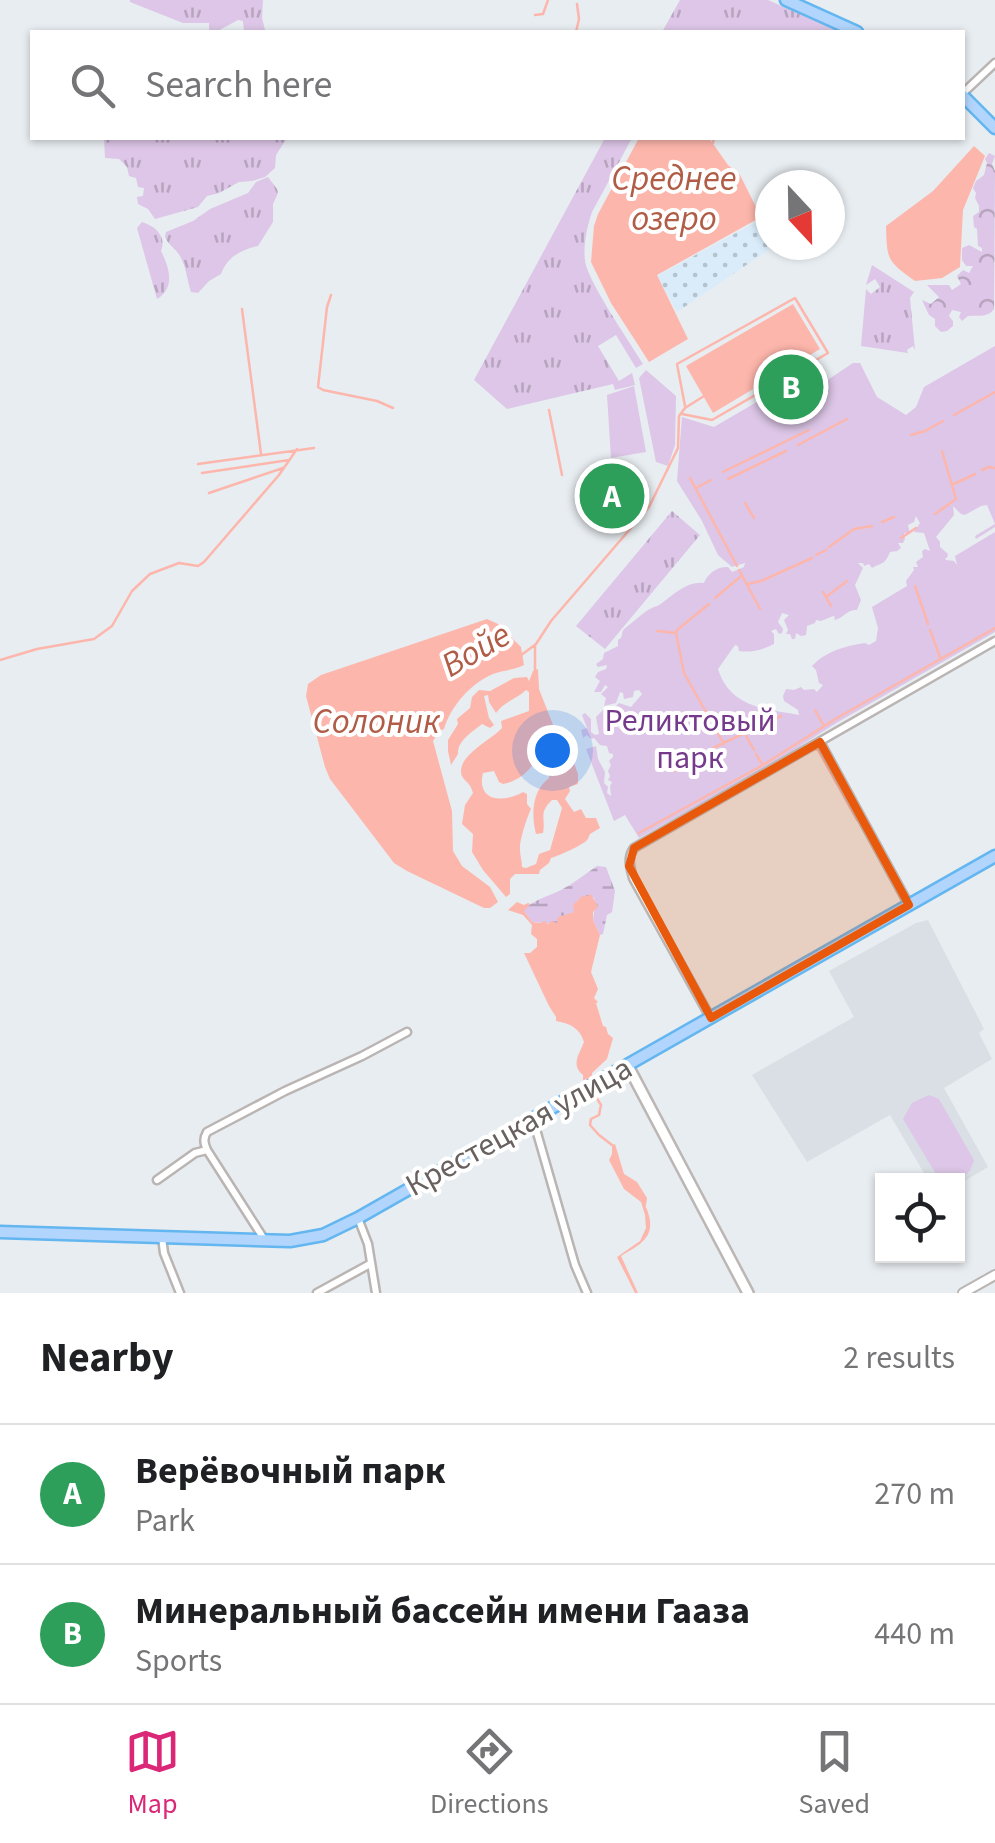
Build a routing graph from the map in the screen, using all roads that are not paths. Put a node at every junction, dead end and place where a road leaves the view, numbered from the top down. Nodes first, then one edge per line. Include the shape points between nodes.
1 (786, 0) edge
2 (807, 4) edge
3 (854, 30) edge
4 (995, 63) edge
5 (965, 92) edge
6 (965, 98) edge
7 (995, 128) edge
8 (995, 642) edge
9 (820, 742) junction
10 (995, 856) edge
11 (908, 905) junction
12 (710, 1018) junction
13 (407, 1032) dead end
14 (628, 1066) junction
15 (534, 1120) junction
16 (208, 1150) junction
17 (158, 1180) dead end
18 (358, 1218) junction
19 (0, 1232) edge
20 (162, 1237) junction
21 (264, 1240) junction
22 (370, 1264) junction
23 (995, 1275) edge
24 (180, 1293) edge
25 (317, 1293) edge
26 (376, 1293) edge
27 (587, 1293) edge
28 (748, 1293) edge
29 (964, 1293) edge

1 - 2 main road
2 - 3 main road
4 - 5 street
6 - 7 main road
8 - 9 street
9 - 11 street
9 - 12 street via 634,848 633,878
10 - 11 main road, Крестецкая улица
11 - 12 main road, Крестецкая улица
12 - 14 main road, Крестецкая улица
13 - 16 street via 207,1132
14 - 15 main road, Крестецкая улица
14 - 28 main road
15 - 18 main road, Крестецкая улица
15 - 27 street
16 - 17 street
16 - 21 street
18 - 21 main road, Крестецкая улица via 307,1240
18 - 22 street
19 - 20 main road, Крестецкая улица
20 - 21 main road, Крестецкая улица
20 - 24 street
22 - 25 street
22 - 26 street
23 - 29 street

